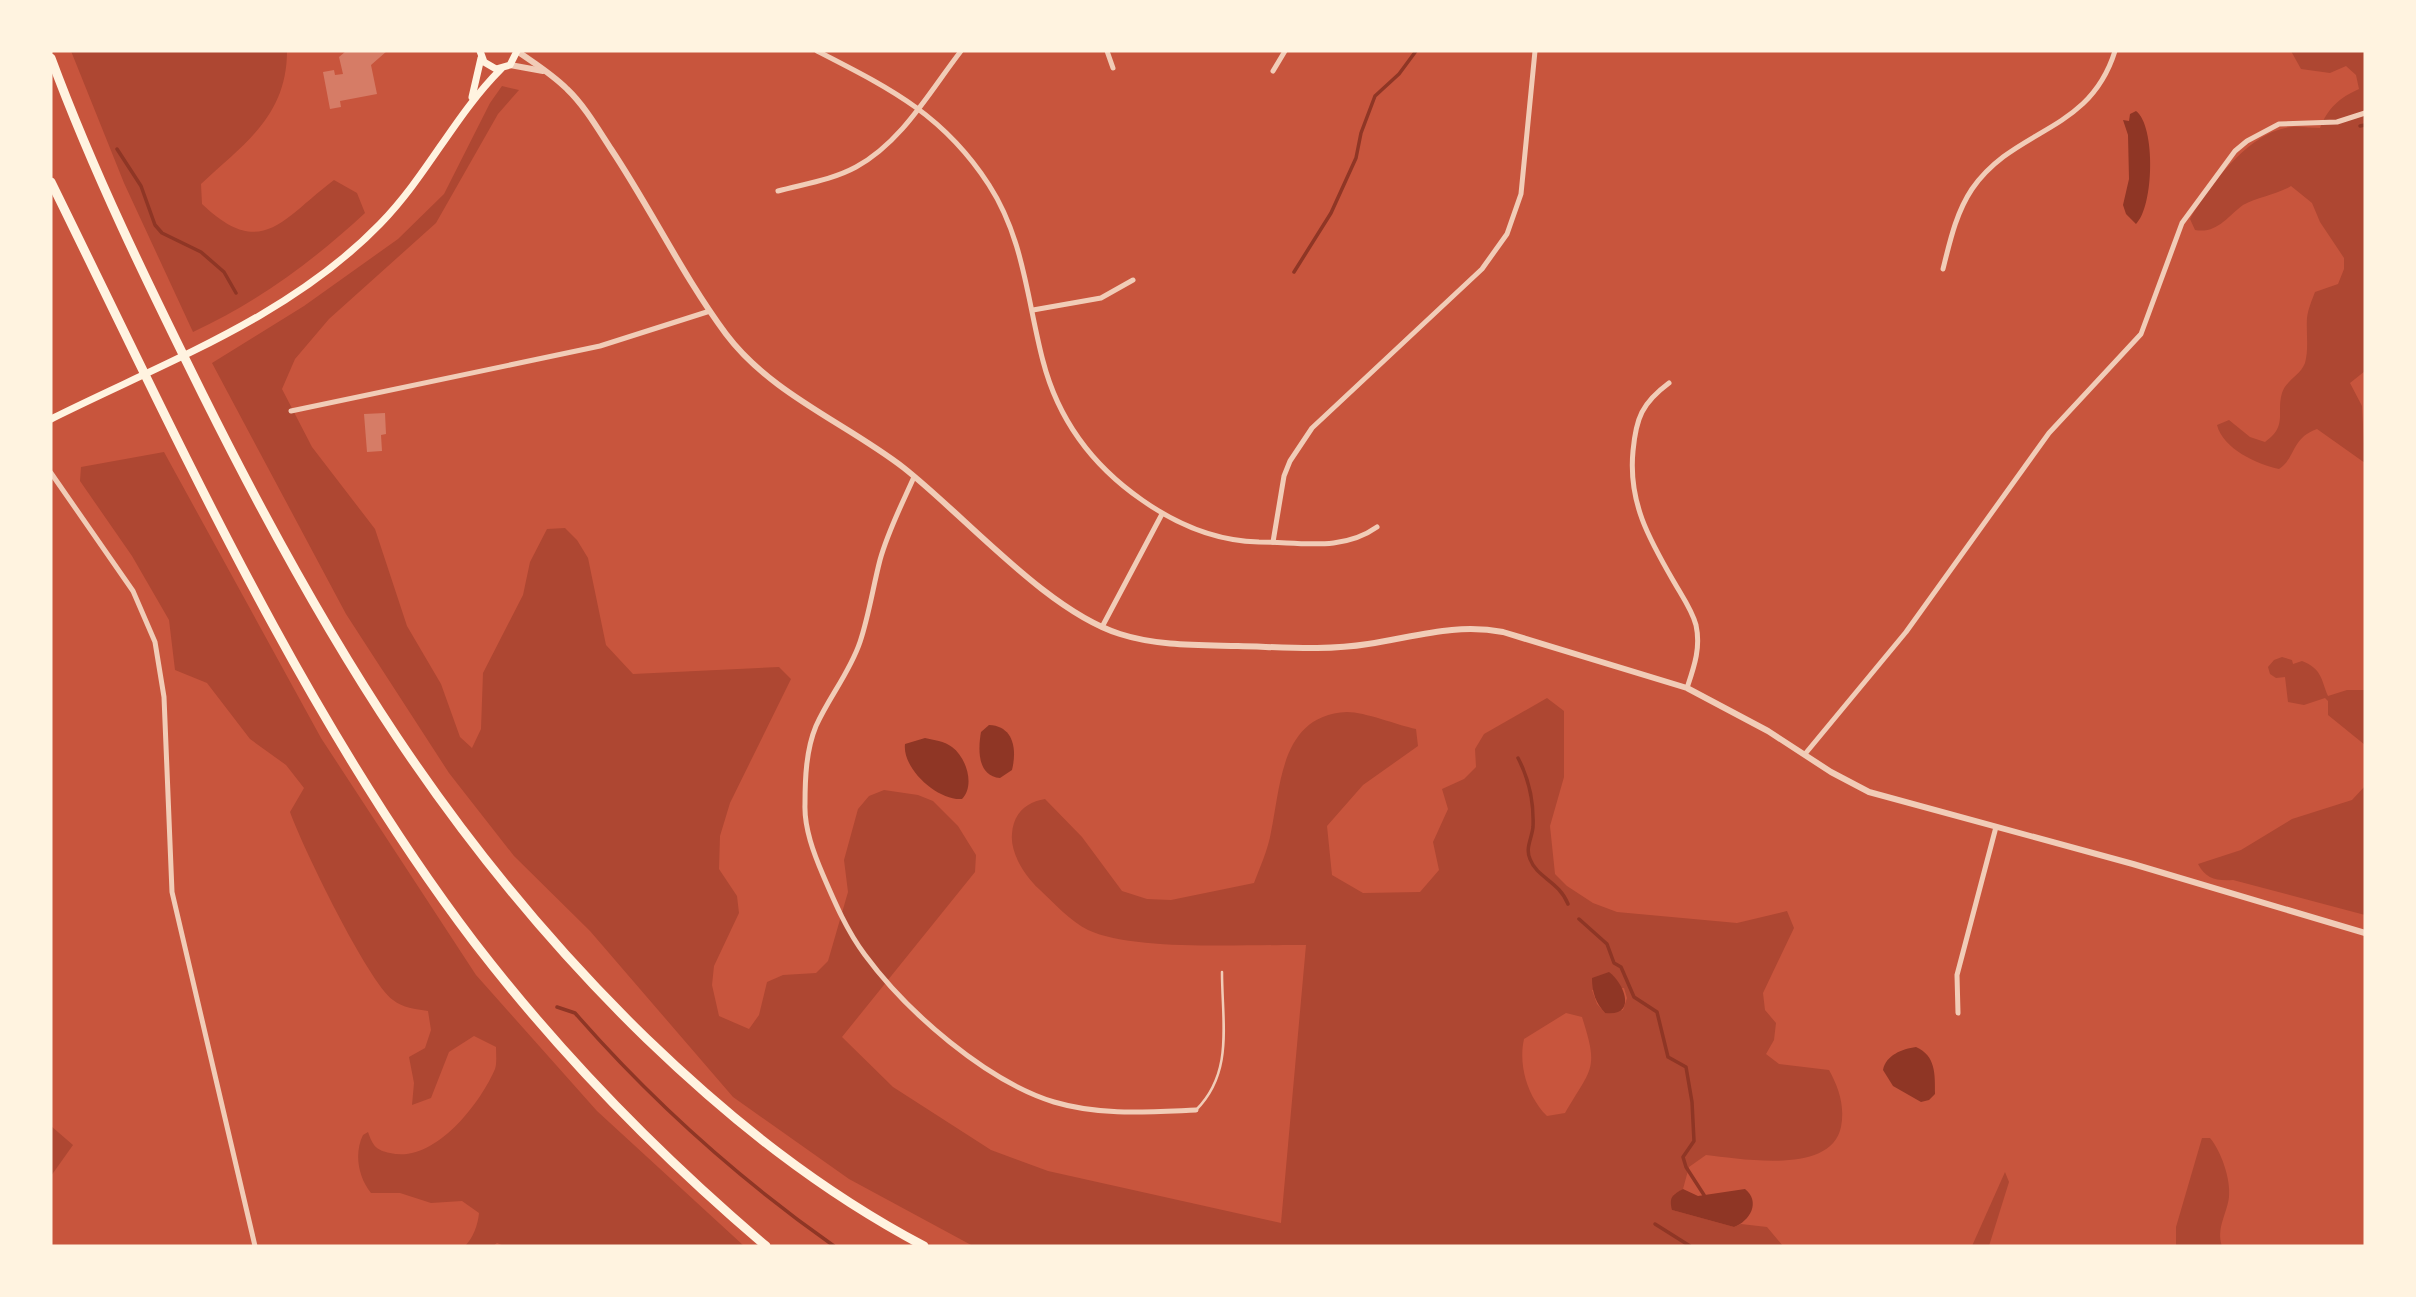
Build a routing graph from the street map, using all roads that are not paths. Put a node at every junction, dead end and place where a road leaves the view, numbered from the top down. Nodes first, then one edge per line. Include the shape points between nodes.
1 (517, 51) edge
2 (817, 51) edge
3 (961, 51) edge
4 (1107, 51) edge
5 (1285, 51) edge
6 (1535, 51) edge
7 (2115, 51) edge
8 (481, 54) edge
9 (51, 58) edge
10 (510, 65) junction
11 (1113, 68) dead end
12 (501, 69) junction
13 (545, 71) junction
14 (1273, 71) dead end
15 (472, 98) junction
16 (918, 107) junction
17 (2365, 113) edge
18 (51, 182) edge
19 (778, 191) dead end
20 (1943, 269) dead end
21 (1133, 280) dead end
22 (1032, 310) junction
23 (710, 311) junction
24 (1669, 383) dead end
25 (291, 411) dead end
26 (51, 419) edge
27 (51, 473) edge
28 (914, 477) junction
29 (1162, 514) junction
30 (1377, 527) dead end
31 (1273, 542) junction
32 (1102, 627) junction
33 (1686, 688) junction
34 (1805, 754) junction
35 (1996, 827) junction
36 (2365, 933) edge
37 (1223, 972) dead end
38 (1958, 1013) dead end
39 (1196, 1110) joint
40 (255, 1246) edge
41 (766, 1246) edge
42 (924, 1246) edge

1 - 10 main road
1 - 13 street
2 - 16 street via 888,86
3 - 16 street
4 - 11 street
5 - 14 street
6 - 31 street via 1521,194 1507,234 1482,269 1312,428 1284,476
7 - 20 street via 2093,96 2000,159 1973,188 1953,228
8 - 12 main road via 492,68
8 - 15 main road
9 - 42 highway via 142,272 261,509 340,649 436,798 524,911 682,1073 801,1171
10 - 12 main road
10 - 13 street
12 - 15 main road
13 - 23 street via 568,89 595,125
15 - 26 main road via 404,198 362,241 290,297
16 - 19 street via 886,145 855,167
16 - 22 street via 968,155 1001,205 1019,250
17 - 34 street via 2337,122 2280,124 2235,151 2182,223 2141,334 2049,433 1906,632
18 - 41 highway via 179,446 260,597 341,740 429,879 570,1057 680,1172
21 - 22 street via 1101,298
22 - 29 street via 1048,380 1076,435 1107,472
23 - 25 street via 600,346
23 - 28 street via 764,373
24 - 33 street via 1643,407 1633,443 1632,474 1644,528 1695,623 1698,647
27 - 40 street via 133,591 155,642 164,697 172,892
28 - 32 street via 1045,590
28 - 39 street via 884,546 860,642 816,727 808,753 804,807 809,835 832,895 853,937 881,975 966,1056 992,1074 1046,1099 1094,1110 1127,1114
29 - 31 street via 1222,536
29 - 32 street
30 - 31 street via 1350,542
32 - 33 street via 1173,643 1312,648 1371,644 1442,628 1480,627
33 - 34 street
34 - 35 street via 1868,792
35 - 36 street
35 - 38 street via 1957,975
37 - 39 lane via 1222,1070 1209,1097

